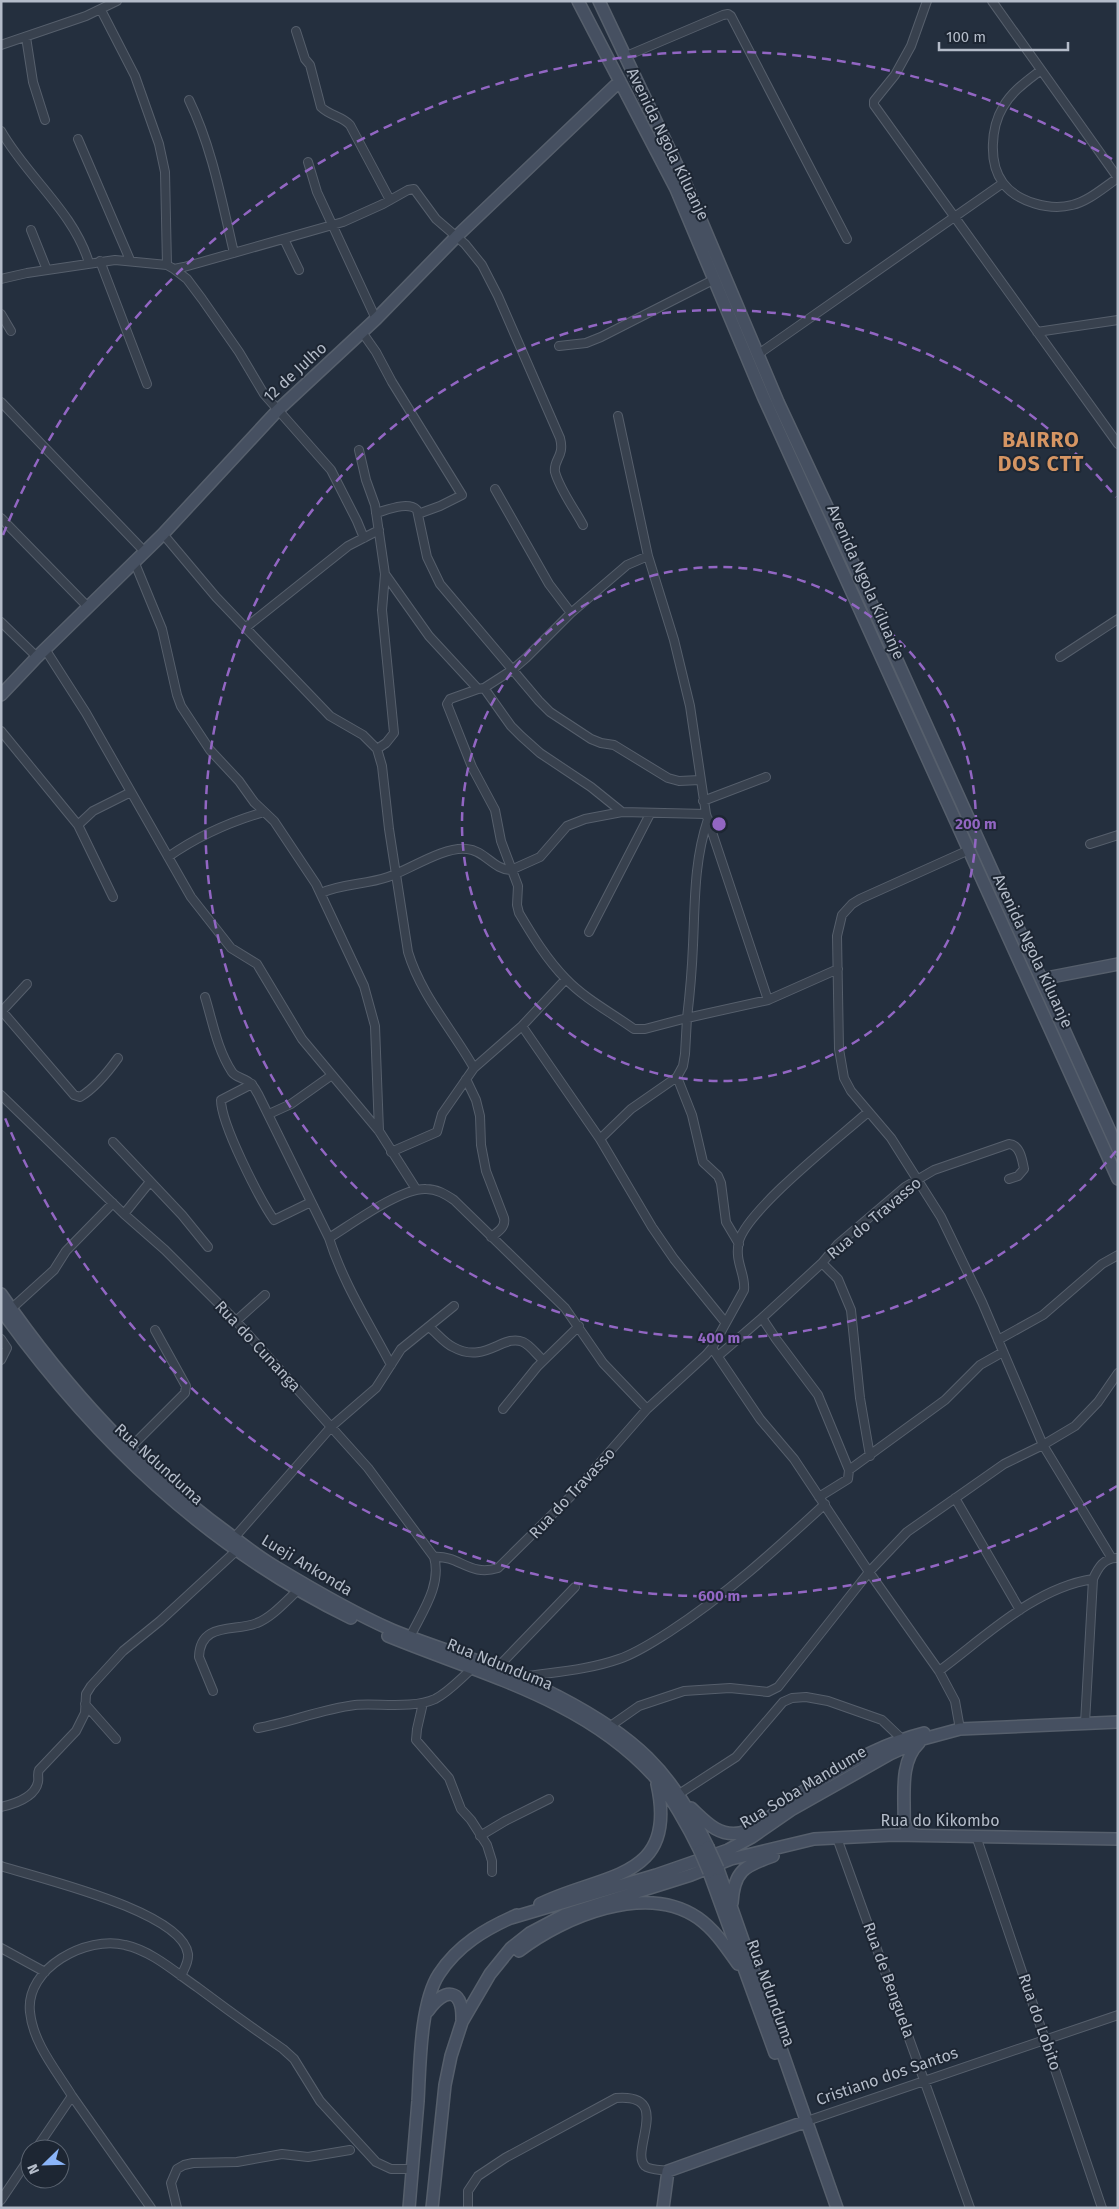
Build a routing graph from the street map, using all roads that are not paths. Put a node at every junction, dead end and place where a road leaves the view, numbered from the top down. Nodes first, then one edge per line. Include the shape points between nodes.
1 (117, 1) edge
2 (578, 1) edge
3 (599, 1) edge
4 (927, 1) edge
5 (992, 1) edge
6 (101, 10) junction
7 (296, 31) dead end
8 (26, 37) junction
9 (1, 45) edge
10 (624, 57) junction
11 (1040, 70) junction
12 (620, 81) junction
13 (189, 100) dead end
14 (45, 120) dead end
15 (1, 131) edge
16 (78, 139) dead end
17 (308, 162) dead end
18 (1118, 178) edge
19 (1003, 183) junction
20 (390, 200) junction
21 (953, 217) junction
22 (332, 225) junction
23 (31, 230) dead end
24 (456, 237) junction
25 (284, 239) junction
26 (848, 239) dead end
27 (234, 253) junction
28 (130, 260) junction
29 (100, 261) junction
30 (89, 263) junction
31 (171, 267) junction
32 (47, 270) junction
33 (299, 270) dead end
34 (1, 279) edge
35 (713, 280) junction
36 (1, 314) edge
37 (376, 319) junction
38 (1118, 320) edge
39 (11, 331) dead end
40 (362, 332) junction
41 (1037, 332) junction
42 (559, 346) dead end
43 (757, 355) junction
44 (147, 384) dead end
45 (1, 402) edge
46 (278, 410) junction
47 (618, 416) dead end
48 (1118, 444) edge
49 (359, 450) dead end
50 (495, 488) dead end
51 (376, 513) junction
52 (418, 514) junction
53 (1, 518) edge
54 (583, 525) dead end
55 (379, 530) junction
56 (163, 534) junction
57 (364, 538) junction
58 (144, 551) junction
59 (648, 556) junction
60 (134, 561) junction
61 (385, 574) junction
62 (88, 607) junction
63 (571, 613) junction
64 (1118, 619) edge
65 (1, 622) edge
66 (245, 628) junction
67 (41, 653) junction
68 (1060, 656) dead end
69 (512, 670) junction
70 (481, 688) junction
71 (1, 695) edge
72 (1, 731) edge
73 (377, 749) junction
74 (766, 777) dead end
75 (700, 780) junction
76 (130, 792) junction
77 (703, 801) junction
78 (264, 812) junction
79 (622, 812) junction
80 (650, 814) junction
81 (707, 817) junction
82 (78, 825) junction
83 (1118, 835) edge
84 (1090, 844) dead end
85 (968, 850) junction
86 (168, 856) junction
87 (511, 870) junction
88 (397, 873) junction
89 (321, 893) junction
90 (113, 898) dead end
91 (589, 932) dead end
92 (1118, 964) edge
93 (838, 968) junction
94 (566, 979) junction
95 (1041, 979) junction
96 (27, 984) dead end
97 (205, 997) dead end
98 (768, 1000) junction
99 (2, 1011) edge
100 (686, 1018) junction
101 (522, 1026) junction
102 (118, 1058) dead end
103 (474, 1068) junction
104 (332, 1075) junction
105 (677, 1077) junction
106 (466, 1079) junction
107 (252, 1084) junction
108 (1, 1094) edge
109 (868, 1112) junction
110 (269, 1114) junction
111 (379, 1132) junction
112 (600, 1139) junction
113 (113, 1142) dead end
114 (1118, 1148) edge
115 (391, 1152) junction
116 (918, 1178) junction
117 (1009, 1179) dead end
118 (1118, 1179) edge
119 (150, 1183) junction
120 (416, 1189) junction
121 (113, 1202) junction
122 (311, 1202) junction
123 (124, 1214) junction
124 (491, 1237) junction
125 (329, 1238) junction
126 (739, 1244) junction
127 (208, 1247) dead end
128 (1118, 1255) edge
129 (822, 1263) junction
130 (1, 1294) edge
131 (265, 1295) dead end
132 (454, 1306) dead end
133 (6, 1309) edge
134 (762, 1318) junction
135 (236, 1321) junction
136 (725, 1322) junction
137 (579, 1326) junction
138 (430, 1327) junction
139 (154, 1330) dead end
140 (1, 1339) edge
141 (998, 1340) junction
142 (712, 1348) junction
143 (1003, 1352) junction
144 (718, 1356) junction
145 (1, 1360) edge
146 (543, 1360) junction
147 (392, 1365) junction
148 (1118, 1373) edge
149 (503, 1409) dead end
150 (647, 1409) junction
151 (332, 1426) junction
152 (1043, 1445) junction
153 (129, 1449) junction
154 (870, 1456) junction
155 (849, 1470) junction
156 (819, 1497) junction
157 (955, 1498) junction
158 (825, 1504) junction
159 (234, 1538) junction
160 (236, 1551) junction
161 (434, 1557) junction
162 (1114, 1558) edge
163 (869, 1572) junction
164 (1093, 1579) junction
165 (575, 1587) dead end
166 (297, 1591) junction
167 (1020, 1610) junction
168 (410, 1636) junction
169 (473, 1668) junction
170 (498, 1668) junction
171 (939, 1671) junction
172 (521, 1677) junction
173 (774, 1690) junction
174 (213, 1691) dead end
175 (423, 1702) junction
176 (783, 1702) junction
177 (85, 1704) junction
178 (1118, 1722) edge
179 (1085, 1723) junction
180 (609, 1727) junction
181 (258, 1728) dead end
182 (960, 1729) junction
183 (944, 1733) junction
184 (116, 1739) dead end
185 (902, 1739) junction
186 (923, 1739) junction
187 (884, 1752) junction
188 (659, 1775) junction
189 (681, 1798) junction
190 (549, 1799) dead end
191 (1, 1807) edge
192 (889, 1835) junction
193 (915, 1835) junction
194 (480, 1836) junction
195 (976, 1836) junction
196 (837, 1838) junction
197 (1118, 1840) edge
198 (704, 1849) junction
199 (1, 1866) edge
200 (713, 1871) junction
201 (492, 1872) dead end
202 (732, 1909) junction
203 (511, 1918) junction
204 (1, 1948) edge
205 (45, 1972) junction
206 (181, 1976) junction
207 (747, 1978) junction
208 (470, 2009) junction
209 (427, 2012) junction
210 (1118, 2015) edge
211 (462, 2022) junction
212 (1045, 2040) junction
213 (926, 2080) junction
214 (72, 2096) junction
215 (804, 2123) junction
216 (43, 2139) edge
217 (350, 2150) dead end
218 (412, 2169) junction
219 (668, 2171) junction
220 (20, 2172) edge
221 (1, 2200) edge
222 (152, 2208) edge
223 (177, 2208) edge
224 (409, 2208) edge
225 (432, 2208) edge
226 (468, 2208) edge
227 (663, 2208) edge
228 (829, 2208) edge
229 (837, 2208) edge
230 (970, 2208) edge
231 (1102, 2208) edge

1 - 6 street
2 - 12 main road, Avenida Ngola Kiluanje
3 - 10 main road, Avenida Ngola Kiluanje
4 - 21 street via 911,46 874,105
5 - 11 street
6 - 8 street
6 - 31 street via 135,76 159,144 165,172
7 - 20 street via 304,60 310,65 321,107 350,125
8 - 9 street
8 - 14 street via 33,82
10 - 26 street via 724,15 731,16
10 - 43 main road, Avenida Ngola Kiluanje via 684,180
11 - 18 street
11 - 19 street via 1011,94 1000,115 992,150
12 - 24 main road, 12 de Julho
12 - 35 main road, Avenida Ngola Kiluanje via 676,189
13 - 27 street via 210,155
15 - 30 street via 76,232
16 - 28 street
17 - 22 street
18 - 19 street via 1075,205 1063,207 1035,204
19 - 21 street
20 - 22 street
20 - 24 street via 408,190 416,190 436,219
21 - 41 street
21 - 43 street
22 - 25 street
22 - 37 street
23 - 32 street
24 - 37 main road, 12 de Julho
24 - 54 street via 482,265 498,296 560,438 562,450 555,471
25 - 27 street
25 - 33 street
27 - 31 street
28 - 29 street
28 - 31 street
29 - 30 street
29 - 44 street
30 - 32 street
31 - 46 street via 187,279 202,299 264,394
32 - 34 street
35 - 42 street via 601,338
35 - 85 main road, Avenida Ngola Kiluanje
36 - 39 street
37 - 40 main road, 12 de Julho
38 - 41 street
40 - 46 main road, 12 de Julho
40 - 52 street via 462,495
41 - 48 street
43 - 95 main road, Avenida Ngola Kiluanje
45 - 58 street
46 - 56 main road, 12 de Julho
46 - 57 street via 331,470
47 - 59 street
49 - 51 street
50 - 63 street via 549,584
51 - 52 street via 411,506
51 - 55 street
52 - 69 street via 427,558 440,584
53 - 62 street
55 - 57 street
55 - 61 street
56 - 58 main road, 12 de Julho
56 - 66 street
57 - 66 street via 348,546
58 - 60 main road, 12 de Julho
59 - 63 street via 627,565
59 - 75 street via 688,698
60 - 62 main road, 12 de Julho
60 - 78 street via 162,628 181,706 210,750
61 - 70 street via 429,636
61 - 73 street via 382,610 394,733
62 - 67 main road, 12 de Julho
63 - 69 street
64 - 68 street
65 - 67 street
66 - 73 street via 330,716 363,735
67 - 71 main road, 12 de Julho
67 - 76 street via 86,713
69 - 70 street
69 - 75 street via 550,712 590,739 614,745 668,778
70 - 79 street via 521,736
70 - 87 street via 450,699 448,704 472,767 495,810
72 - 82 street
73 - 88 street
74 - 77 street
75 - 77 street
76 - 82 street via 93,810
76 - 86 street
77 - 81 street
78 - 86 street via 219,828
78 - 89 street via 274,821
79 - 80 street
79 - 87 street via 567,826 540,857
80 - 81 street
80 - 91 street
81 - 98 street
81 - 100 street via 696,865
82 - 90 street
83 - 84 street
85 - 93 street via 860,899 846,909 837,936
85 - 118 main road, Avenida Ngola Kiluanje
86 - 104 street via 191,897 231,948 260,968 290,1020
87 - 88 street via 498,867 474,850 462,849 432,857
87 - 94 street via 518,886 519,912
88 - 89 street
88 - 103 street via 413,968
89 - 111 street via 372,1012
92 - 95 main road
93 - 98 street
93 - 109 street via 840,1064 851,1091
94 - 100 street via 634,1029
94 - 101 street
95 - 114 main road, Avenida Ngola Kiluanje
96 - 99 street
97 - 107 street via 215,1038 232,1073
98 - 100 street
99 - 102 street via 74,1095 80,1097 85,1094
100 - 105 street via 685,1054
101 - 103 street
101 - 112 street
103 - 106 street
104 - 110 street via 291,1104
104 - 111 street
105 - 112 street via 631,1109
105 - 126 street via 692,1115 703,1162 718,1176 726,1222
106 - 115 street via 442,1114 437,1132
106 - 124 street via 480,1116 486,1171 505,1223
107 - 110 street
107 - 122 street via 221,1100 222,1113 238,1152 274,1220
108 - 121 street, Rua do Cunanga
109 - 116 street
109 - 126 street via 755,1214
110 - 122 street
111 - 115 street
112 - 136 street via 652,1227
113 - 119 street
115 - 120 street
116 - 117 street, Rua do Travasso via 1013,1144 1018,1148 1024,1169
116 - 129 street, Rua do Travasso via 838,1244
116 - 141 street via 941,1216
119 - 123 street
119 - 127 street
120 - 124 street via 444,1193
120 - 125 street via 381,1205
121 - 123 street, Rua do Cunanga
121 - 133 street via 66,1252 54,1270
122 - 125 street
123 - 135 street, Rua do Cunanga
124 - 137 street via 565,1308
125 - 147 street via 348,1288
126 - 136 street via 738,1263 744,1287
128 - 141 street via 1102,1264 1043,1315
129 - 134 street, Rua do Travasso
129 - 154 street via 838,1279 851,1310
130 - 133 main road, Lueji Ankonda
131 - 135 street
132 - 138 street
133 - 153 main road, Lueji Ankonda
133 - 160 main road, Rua Ndunduma via 47,1371 92,1424 168,1497
134 - 144 street, Rua do Travasso
134 - 155 street via 818,1396
135 - 151 street, Rua do Cunanga
136 - 142 street
137 - 146 street
137 - 150 street via 603,1364
138 - 146 street via 450,1346 462,1351 479,1353 505,1342 518,1341 525,1343
138 - 147 street via 401,1349
139 - 153 street via 183,1380 186,1393
140 - 145 street via 7,1348
141 - 143 street
142 - 144 street
142 - 150 street, Rua do Travasso
143 - 152 street
143 - 154 street via 980,1365 945,1400
144 - 156 street via 760,1419
146 - 149 street
147 - 151 street via 368,1397
148 - 152 street via 1085,1416
150 - 161 street, Rua do Travasso via 570,1497 498,1568 482,1572 450,1559
151 - 159 street
151 - 161 street, Rua do Cunanga via 368,1468
152 - 157 street via 1004,1464
152 - 162 street
153 - 159 main road, Lueji Ankonda via 179,1495
154 - 155 street
155 - 156 street via 848,1479
156 - 158 street
157 - 163 street via 907,1532
157 - 167 street
158 - 163 street
158 - 172 street via 764,1561 710,1605 644,1647 620,1659 594,1666
159 - 168 main road, Lueji Ankonda via 307,1586
160 - 166 main road, Rua Ndunduma
160 - 177 street via 123,1651 91,1686
161 - 168 street via 436,1581
162 - 164 street via 1099,1566
163 - 171 street
163 - 173 street
164 - 167 street via 1054,1590
164 - 179 street
165 - 170 street
166 - 169 main road, Rua Ndunduma via 386,1635
166 - 174 street via 266,1619 256,1624 220,1628 205,1640 199,1657
167 - 171 street
168 - 170 main road, Lueji Ankonda
169 - 175 street via 436,1699
169 - 188 main road, Rua Ndunduma via 544,1697 598,1728
170 - 172 main road, Lueji Ankonda
171 - 182 street via 955,1701
172 - 180 main road, Lueji Ankonda
173 - 176 street
173 - 180 street via 684,1691 638,1706
175 - 181 street via 355,1705
175 - 194 street via 416,1733 418,1744 449,1778 461,1809
176 - 185 street via 806,1697 828,1701 882,1720
176 - 189 street via 736,1757
177 - 184 street
177 - 191 street via 85,1713 76,1731 39,1770 34,1789 15,1803
178 - 179 main road, Rua Soba Mandume
179 - 182 main road, Rua Soba Mandume
180 - 188 main road, Lueji Ankonda via 639,1748
182 - 183 main road, Rua Soba Mandume
183 - 185 main road via 927,1732
183 - 186 main road, Rua Soba Mandume
185 - 187 main road
186 - 187 main road, Rua Soba Mandume
186 - 193 main road via 914,1748 905,1767 904,1821
187 - 189 main road via 810,1787 740,1833 715,1830
187 - 192 main road via 898,1760 902,1772 901,1820 898,1829
187 - 203 main road, Rua Soba Mandume via 728,1850
188 - 189 main road, Rua Ndunduma
188 - 198 main road, Rua Ndunduma via 681,1816
188 - 203 main road via 661,1820 656,1841 648,1854 624,1873 553,1898
189 - 198 main road, Rua Ndunduma
190 - 194 street
192 - 193 main road, Rua do Kikombo
192 - 196 main road, Rua do Kikombo
193 - 195 main road, Rua do Kikombo
194 - 201 street via 490,1853
195 - 197 main road, Rua do Kikombo
195 - 212 street, Rua do Lobito
196 - 202 main road via 746,1867 735,1881
196 - 208 main road, Rua do Kikombo via 814,1839 731,1859 564,1915 511,1948 490,1974
196 - 213 street, Rua de Benguela
198 - 200 main road, Rua Ndunduma, bridge
199 - 206 street via 103,1896 138,1910 174,1934 186,1948 187,1962
200 - 202 main road, Rua Ndunduma
200 - 207 main road, Rua Ndunduma
202 - 215 main road, Rua Ndunduma
203 - 209 main road via 459,1948 435,1982
204 - 205 street
205 - 206 street via 70,1953 112,1943 139,1950
205 - 214 street via 31,1995 29,2010 32,2024 39,2042
206 - 218 street via 294,2059 320,2101 376,2162 391,2169
207 - 208 main road via 723,1941 697,1917 661,1903 633,1902 565,1923 521,1949 495,1975
207 - 215 main road, Rua Ndunduma
208 - 211 main road
209 - 211 main road via 441,1997 449,1994 460,2000 463,2006
209 - 218 main road via 420,2053
210 - 212 street, Cristiano dos Santos
211 - 225 main road via 445,2085
212 - 213 street, Cristiano dos Santos
212 - 231 street, Rua do Lobito
213 - 215 street, Cristiano dos Santos
213 - 230 street, Rua de Benguela
214 - 216 street
214 - 222 street
215 - 219 main road, Cristiano dos Santos
215 - 228 main road, Rua Ndunduma
215 - 229 main road, Rua Ndunduma
217 - 223 street via 308,2157 282,2154 237,2162 184,2165 177,2169 171,2183
218 - 224 main road
219 - 226 street via 645,2166 641,2160 646,2119 643,2106 631,2098 616,2098 478,2176 468,2191
219 - 227 main road
220 - 221 street

